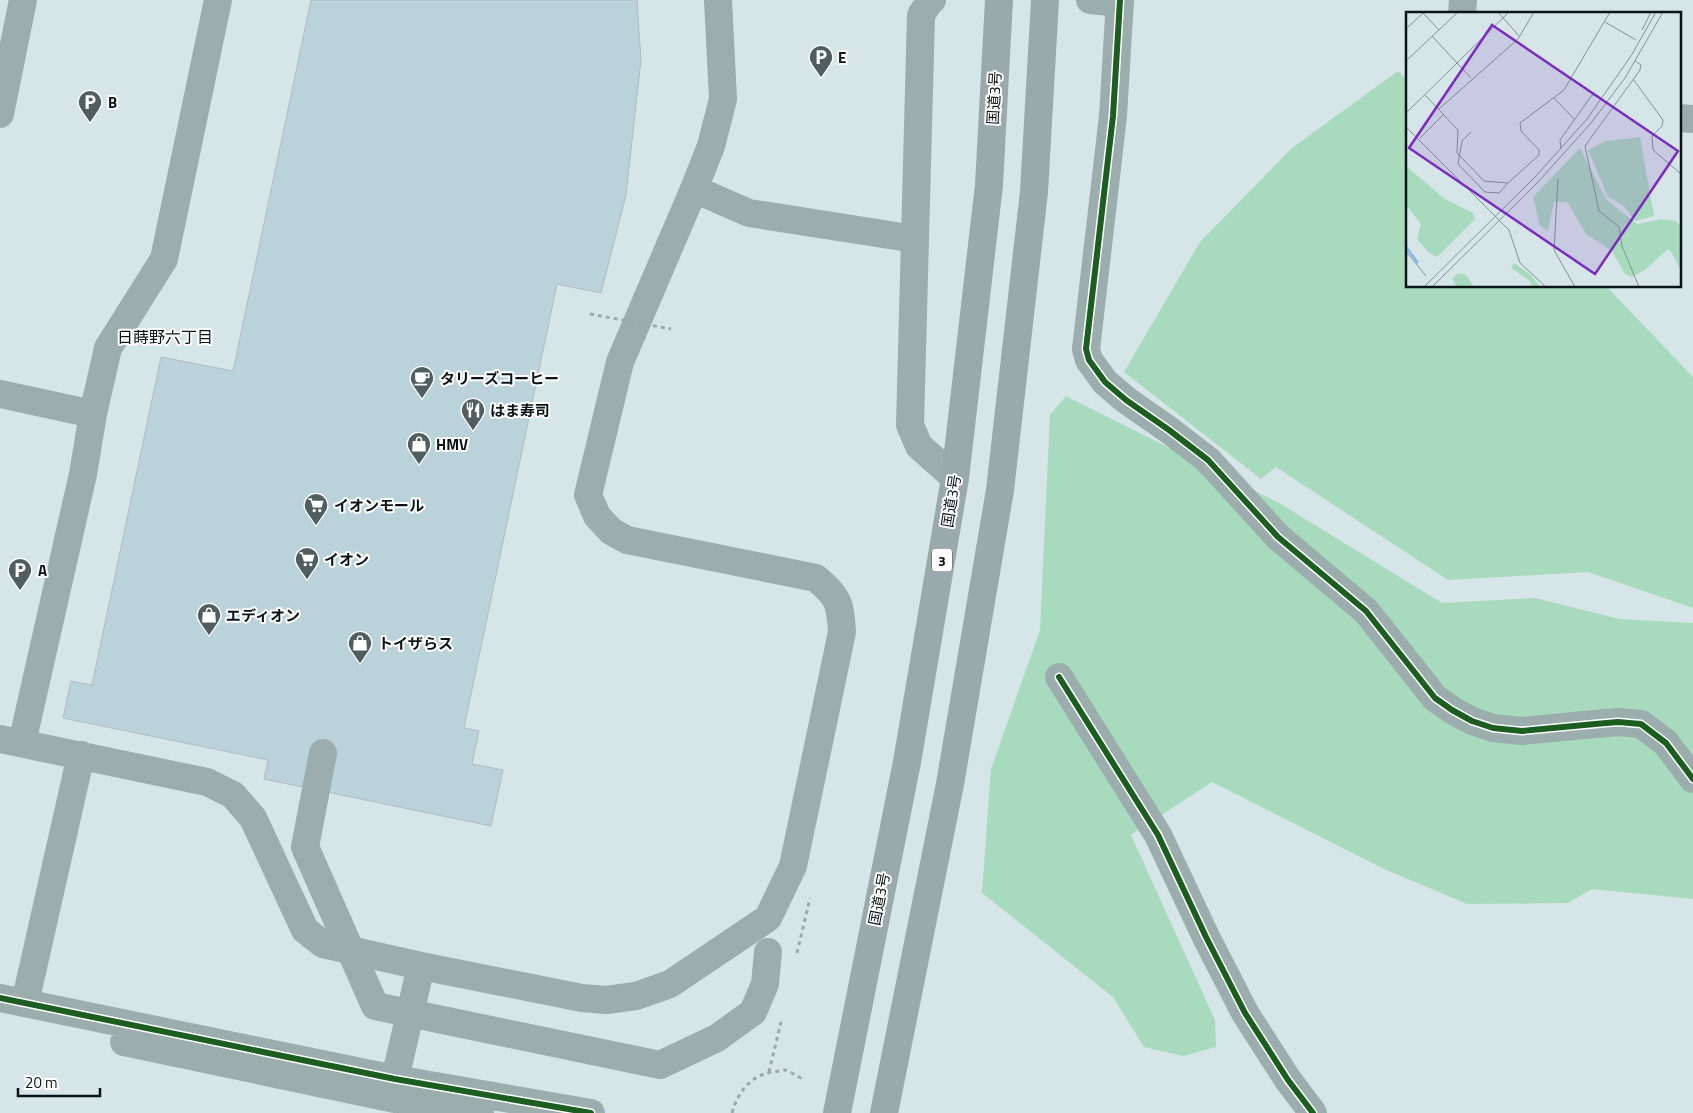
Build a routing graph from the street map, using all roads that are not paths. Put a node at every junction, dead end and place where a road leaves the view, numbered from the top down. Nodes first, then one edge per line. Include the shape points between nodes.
1 (23, 0) edge
2 (218, 0) edge
3 (718, 0) edge
4 (932, 0) edge
5 (999, 0) edge
6 (1045, 0) edge
7 (1090, 0) edge
8 (1120, 2) edge
9 (0, 114) edge
10 (1680, 118) edge
11 (1693, 119) edge
12 (694, 189) junction
13 (914, 239) junction
14 (0, 394) edge
15 (93, 414) junction
16 (956, 478) junction
17 (1059, 677) dead end
18 (11, 741) edge
19 (323, 753) dead end
20 (81, 755) junction
21 (1693, 779) edge
22 (768, 918) junction
23 (421, 966) junction
24 (12, 1000) edge
25 (0, 1016) edge
26 (395, 1079) junction
27 (480, 1113) edge
28 (591, 1113) edge
29 (837, 1113) edge
30 (884, 1113) edge
31 (1312, 1113) edge

1 - 9 street
2 - 15 street via 164,258 108,348
3 - 12 street via 723,99 711,146
4 - 13 street via 921,15
5 - 16 highway, 国道3号 / 3 via 989,185
6 - 30 highway via 1034,192 1000,490 950,784
7 - 8 street
8 - 21 street via 1113,116 1086,348 1089,360 1105,382 1208,460 1278,537 1366,611 1435,698 1452,710 1493,728 1522,731 1618,722 1641,724 1666,743
10 - 11 street
12 - 13 street via 749,213
12 - 22 street via 620,362 588,495 597,516 611,531 627,540 816,578 833,593 841,608 842,632 793,866
13 - 16 street via 910,425 919,446
14 - 15 street
15 - 18 street via 83,474
16 - 29 highway, 国道3号 / 3 via 907,762
17 - 31 street via 1158,835 1245,1013
18 - 20 street
19 - 22 street, bridge via 305,847 375,1006 660,1065 717,1038 753,1012 765,984
20 - 23 street via 207,782 233,795 253,818 305,930 324,944
20 - 24 street
22 - 23 street via 670,984 636,996 606,1000 582,998
23 - 26 street
24 - 26 street
25 - 27 street via 395,1099
26 - 28 street

